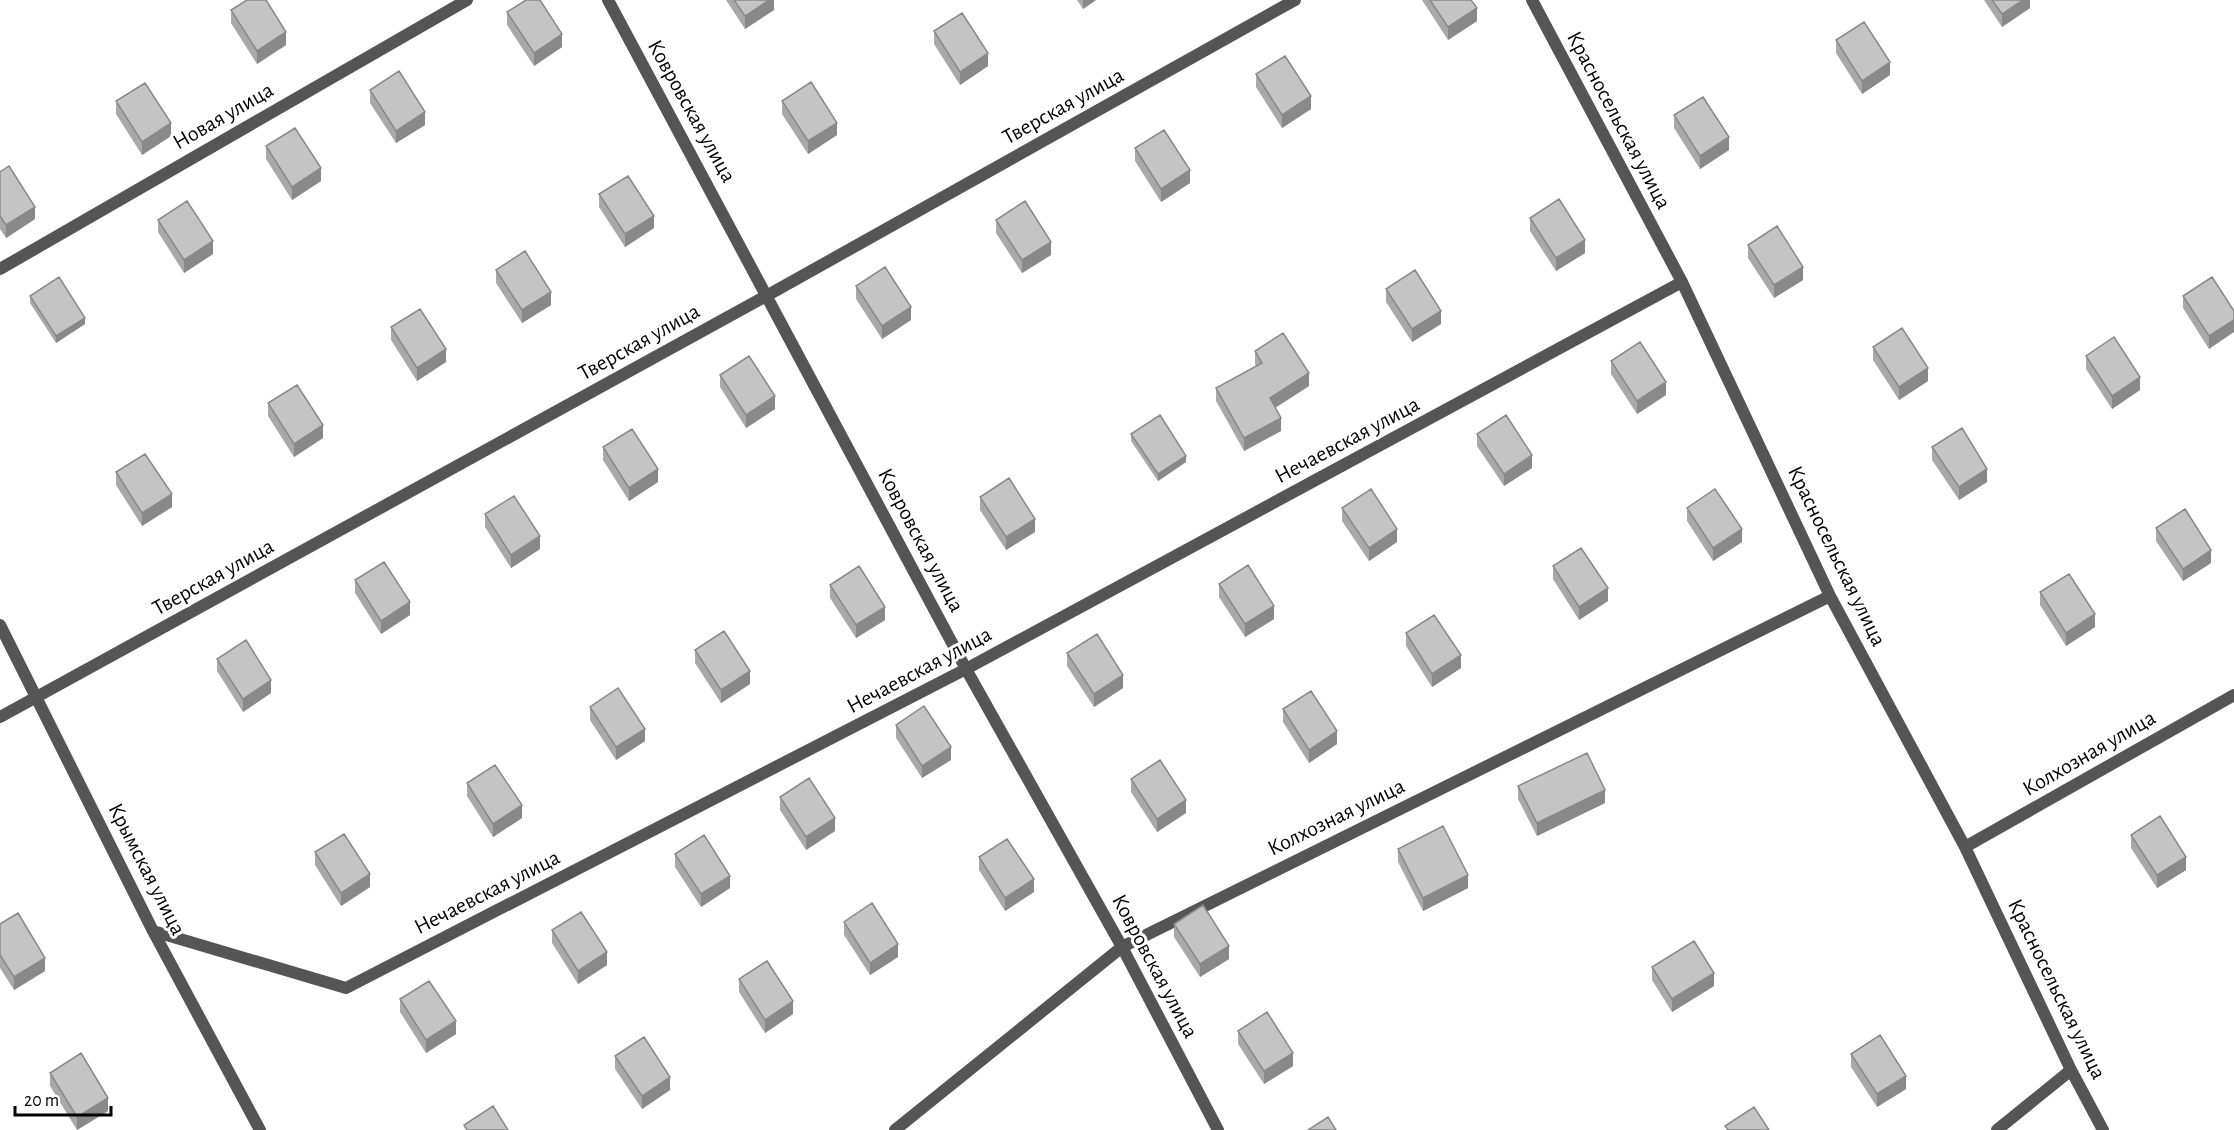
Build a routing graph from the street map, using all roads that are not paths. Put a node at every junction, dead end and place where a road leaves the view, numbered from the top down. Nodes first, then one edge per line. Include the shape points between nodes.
1 (467, 0) edge
2 (608, 0) edge
3 (1295, 0) edge
4 (1532, 0) edge
5 (0, 269) edge
6 (1682, 282) junction
7 (768, 295) junction
8 (1830, 596) junction
9 (0, 625) edge
10 (966, 669) junction
11 (2234, 695) edge
12 (38, 697) junction
13 (0, 717) edge
14 (1965, 847) junction
15 (153, 931) junction
16 (1122, 946) junction
17 (2071, 1070) junction
18 (260, 1130) edge
19 (895, 1130) edge
20 (1218, 1130) edge
21 (1997, 1130) edge
22 (2103, 1130) edge

1 - 5 street, Новая улица
2 - 7 street, Ковровская улица
3 - 7 street, Тверская улица
4 - 6 street, Красносельская улица
6 - 8 street, Красносельская улица
6 - 10 street, Нечаевская улица
7 - 10 street, Ковровская улица
7 - 12 street, Тверская улица
8 - 14 street, Красносельская улица
8 - 16 street, Колхозная улица
9 - 12 street, Крымская улица
10 - 15 street, Нечаевская улица via 346,988
10 - 16 street, Ковровская улица
11 - 14 street, Колхозная улица
12 - 13 street, Тверская улица
12 - 15 street, Крымская улица
14 - 17 street, Красносельская улица
15 - 18 street, Крымская улица
16 - 19 street, Колхозная улица
16 - 20 street, Ковровская улица
17 - 21 street
17 - 22 street, Красносельская улица

